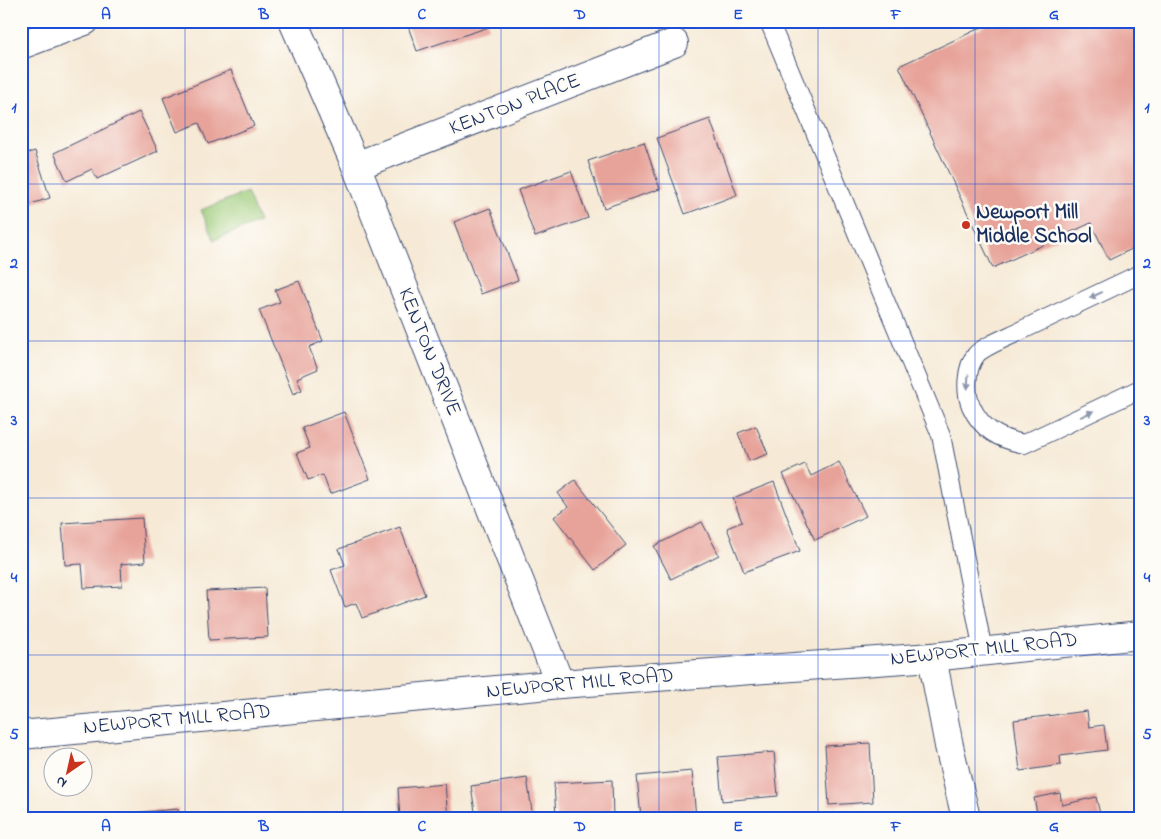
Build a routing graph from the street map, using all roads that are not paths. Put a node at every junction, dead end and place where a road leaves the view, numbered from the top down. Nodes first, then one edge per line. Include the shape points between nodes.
1 (85, 21) edge
2 (294, 21) edge
3 (769, 21) edge
4 (674, 43) dead end
5 (21, 45) edge
6 (356, 166) junction
7 (1140, 274) edge
8 (1140, 389) edge
9 (1140, 635) edge
10 (983, 651) junction
11 (932, 657) junction
12 (560, 684) junction
13 (21, 735) edge
14 (966, 818) edge

1 - 5 street
2 - 6 street, KENTON DRIVE
3 - 10 lane via 941,435
4 - 6 street, KENTON PLACE
6 - 12 street, KENTON DRIVE
7 -> 8 lane via 976,354 969,370 967,387 970,404 979,420 991,432 1024,444
9 - 10 street, NEWPORT MILL ROAD
10 - 11 street, NEWPORT MILL ROAD
11 - 12 street, NEWPORT MILL ROAD
11 - 14 street
12 - 13 street, NEWPORT MILL ROAD

